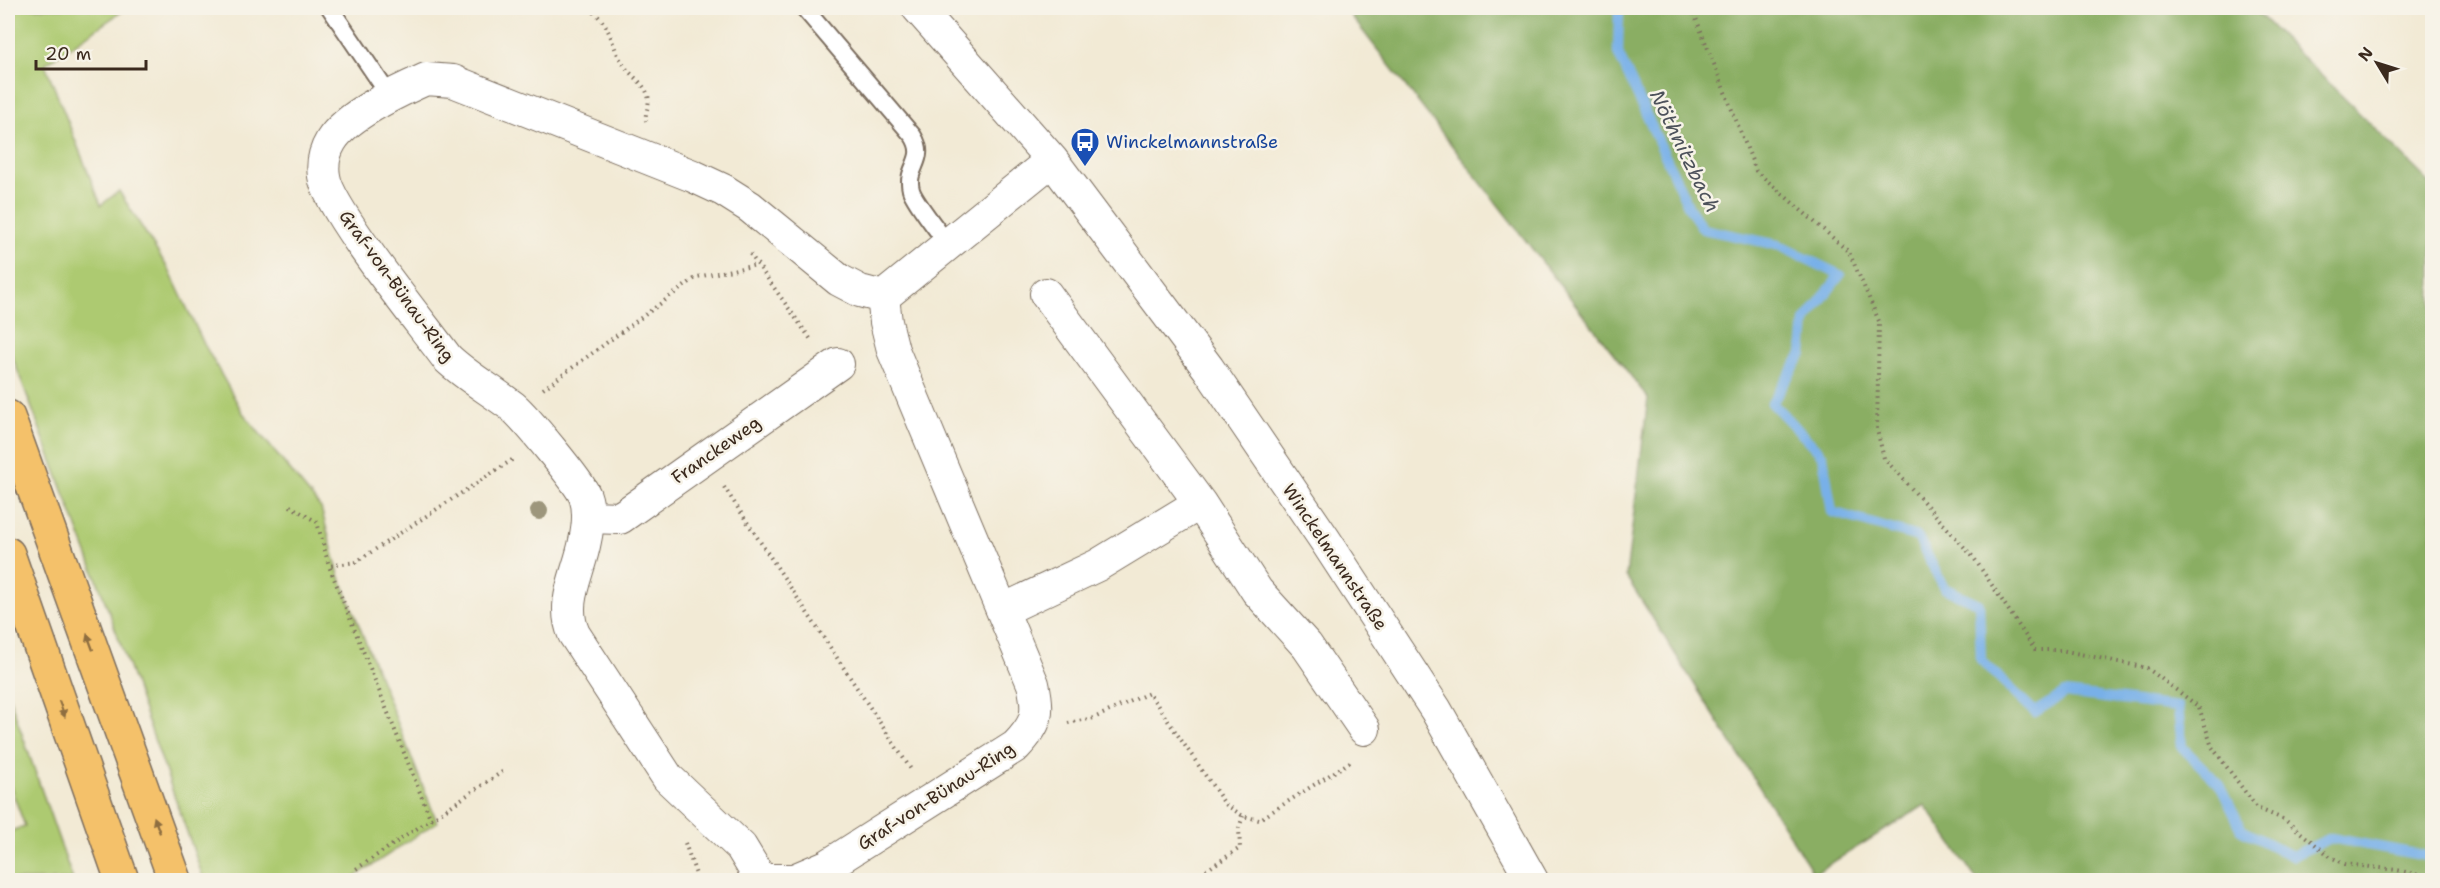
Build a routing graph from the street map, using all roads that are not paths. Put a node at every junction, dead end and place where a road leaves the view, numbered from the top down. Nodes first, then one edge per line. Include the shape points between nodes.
1 (330, 8) edge
2 (804, 8) edge
3 (918, 8) edge
4 (389, 95) junction
5 (1053, 160) junction
6 (948, 245) junction
7 (1046, 294) dead end
8 (883, 297) junction
9 (838, 364) dead end
10 (8, 417) edge
11 (1200, 502) junction
12 (589, 517) junction
13 (8, 555) edge
14 (1003, 610) junction
15 (1364, 729) dead end
16 (122, 880) edge
17 (175, 880) edge
18 (760, 880) edge
19 (1532, 880) edge

1 - 4 lane
2 - 6 lane via 920,147 911,174 911,191
3 - 5 street, Winckelmannstraße
4 - 8 street, Graf-von-Bünau-Ring via 426,79 453,81 693,176 750,207 839,280
4 - 12 street, Graf-von-Bünau-Ring via 341,128 331,140 324,156 324,177 349,224 447,358 515,409 584,495
5 - 6 street
5 - 19 street, Winckelmannstraße via 1208,368 1325,540 1436,710
6 - 8 street
7 - 11 street
8 - 14 street, Graf-von-Bünau-Ring via 893,350
9 - 12 street, Franckeweg via 620,518
17 -> 10 main road
11 - 14 street via 1098,565
11 - 15 street via 1257,591 1307,646
12 - 18 street, Graf-von-Bünau-Ring via 567,604 574,634 668,778 741,847
13 -> 16 main road
14 - 18 street, Graf-von-Bünau-Ring via 1039,708 1032,730 1016,746 827,866 794,880

